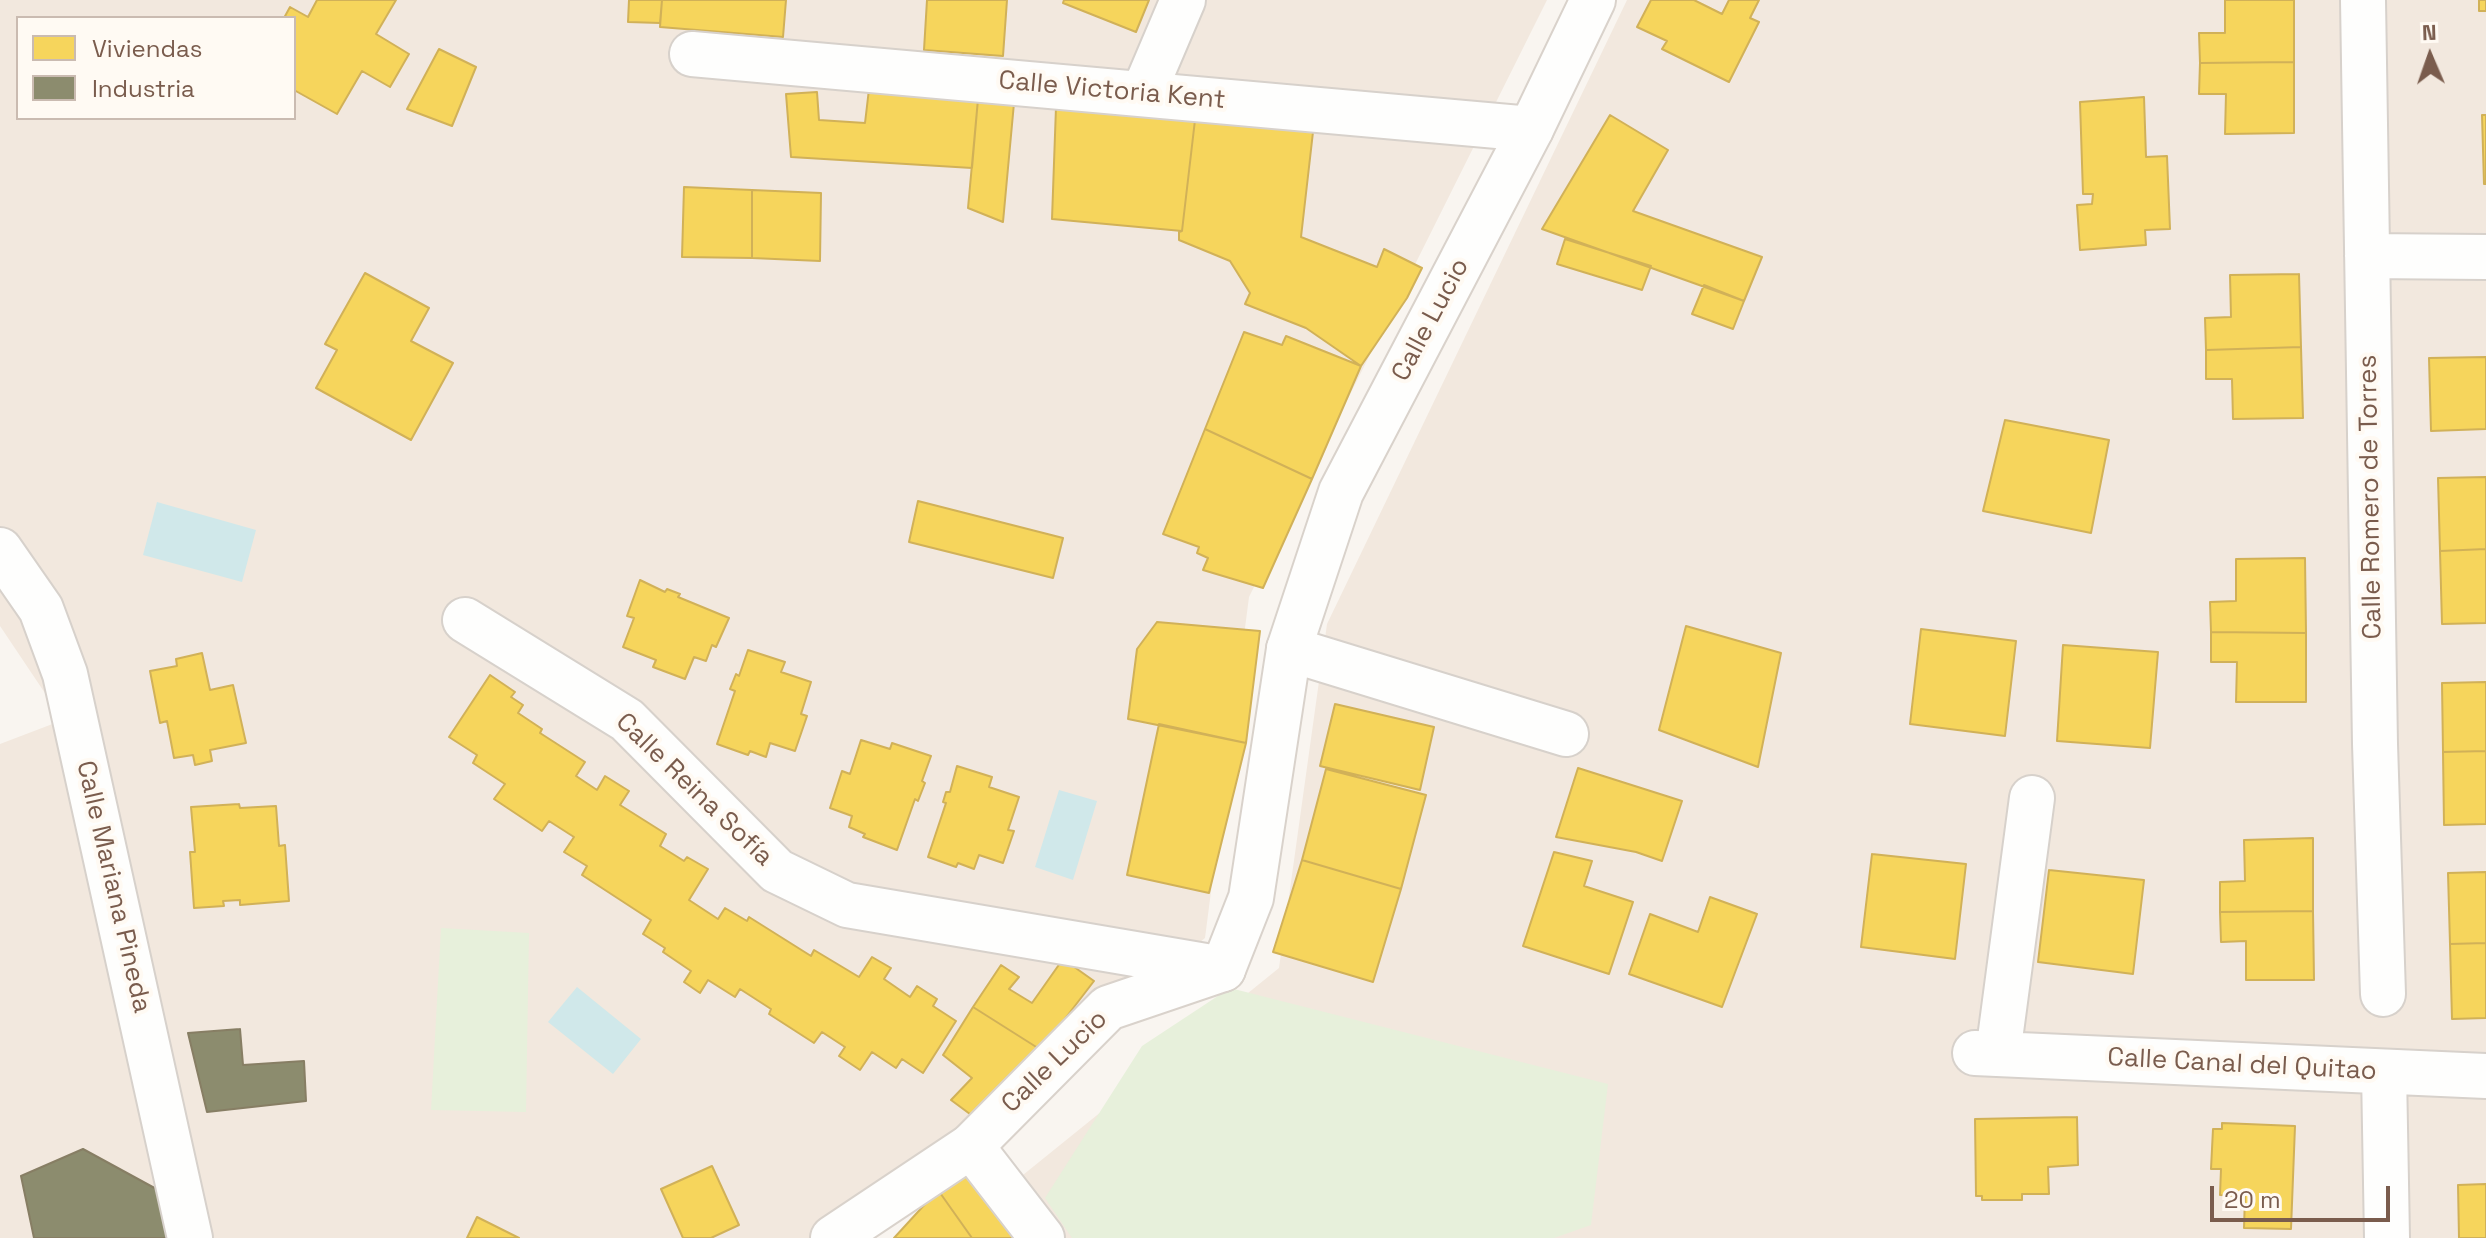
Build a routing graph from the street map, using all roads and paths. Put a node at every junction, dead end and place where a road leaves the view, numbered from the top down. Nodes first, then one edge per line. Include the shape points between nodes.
1 (1183, 0) edge
2 (1593, 0) edge
3 (2363, 0) edge
4 (692, 54) dead end
5 (1143, 94) junction
6 (1531, 129) junction
7 (2367, 256) junction
8 (2486, 257) edge
9 (0, 550) edge
10 (465, 620) dead end
11 (1289, 649) junction
12 (1566, 734) dead end
13 (2032, 798) dead end
14 (1223, 969) junction
15 (2383, 994) dead end
16 (2384, 1072) junction
17 (2486, 1076) edge
18 (971, 1146) junction
19 (190, 1238) edge
20 (833, 1238) edge
21 (1042, 1238) edge
22 (2387, 1238) edge

1 - 5 street
2 - 6 street, Calle Lucio
3 - 7 street, Calle Romero de Torres
4 - 5 street, Calle Victoria Kent
5 - 6 street, Calle Victoria Kent
6 - 11 street, Calle Lucio via 1341,492
7 - 8 street
7 - 15 street, Calle Romero de Torres
9 - 19 street, Calle Mariana Pineda via 41,609 65,674
10 - 14 street, Calle Reina Sofía via 627,720 777,871 847,905
11 - 12 street
11 - 14 street, Calle Lucio via 1251,898
13 - 16 street, Calle Canal del Quitao via 1986,1053
14 - 18 street, Calle Lucio via 1108,1008
16 - 17 street, Calle Canal del Quitao
16 - 22 street
18 - 20 street, Calle Lucio
18 - 21 street

